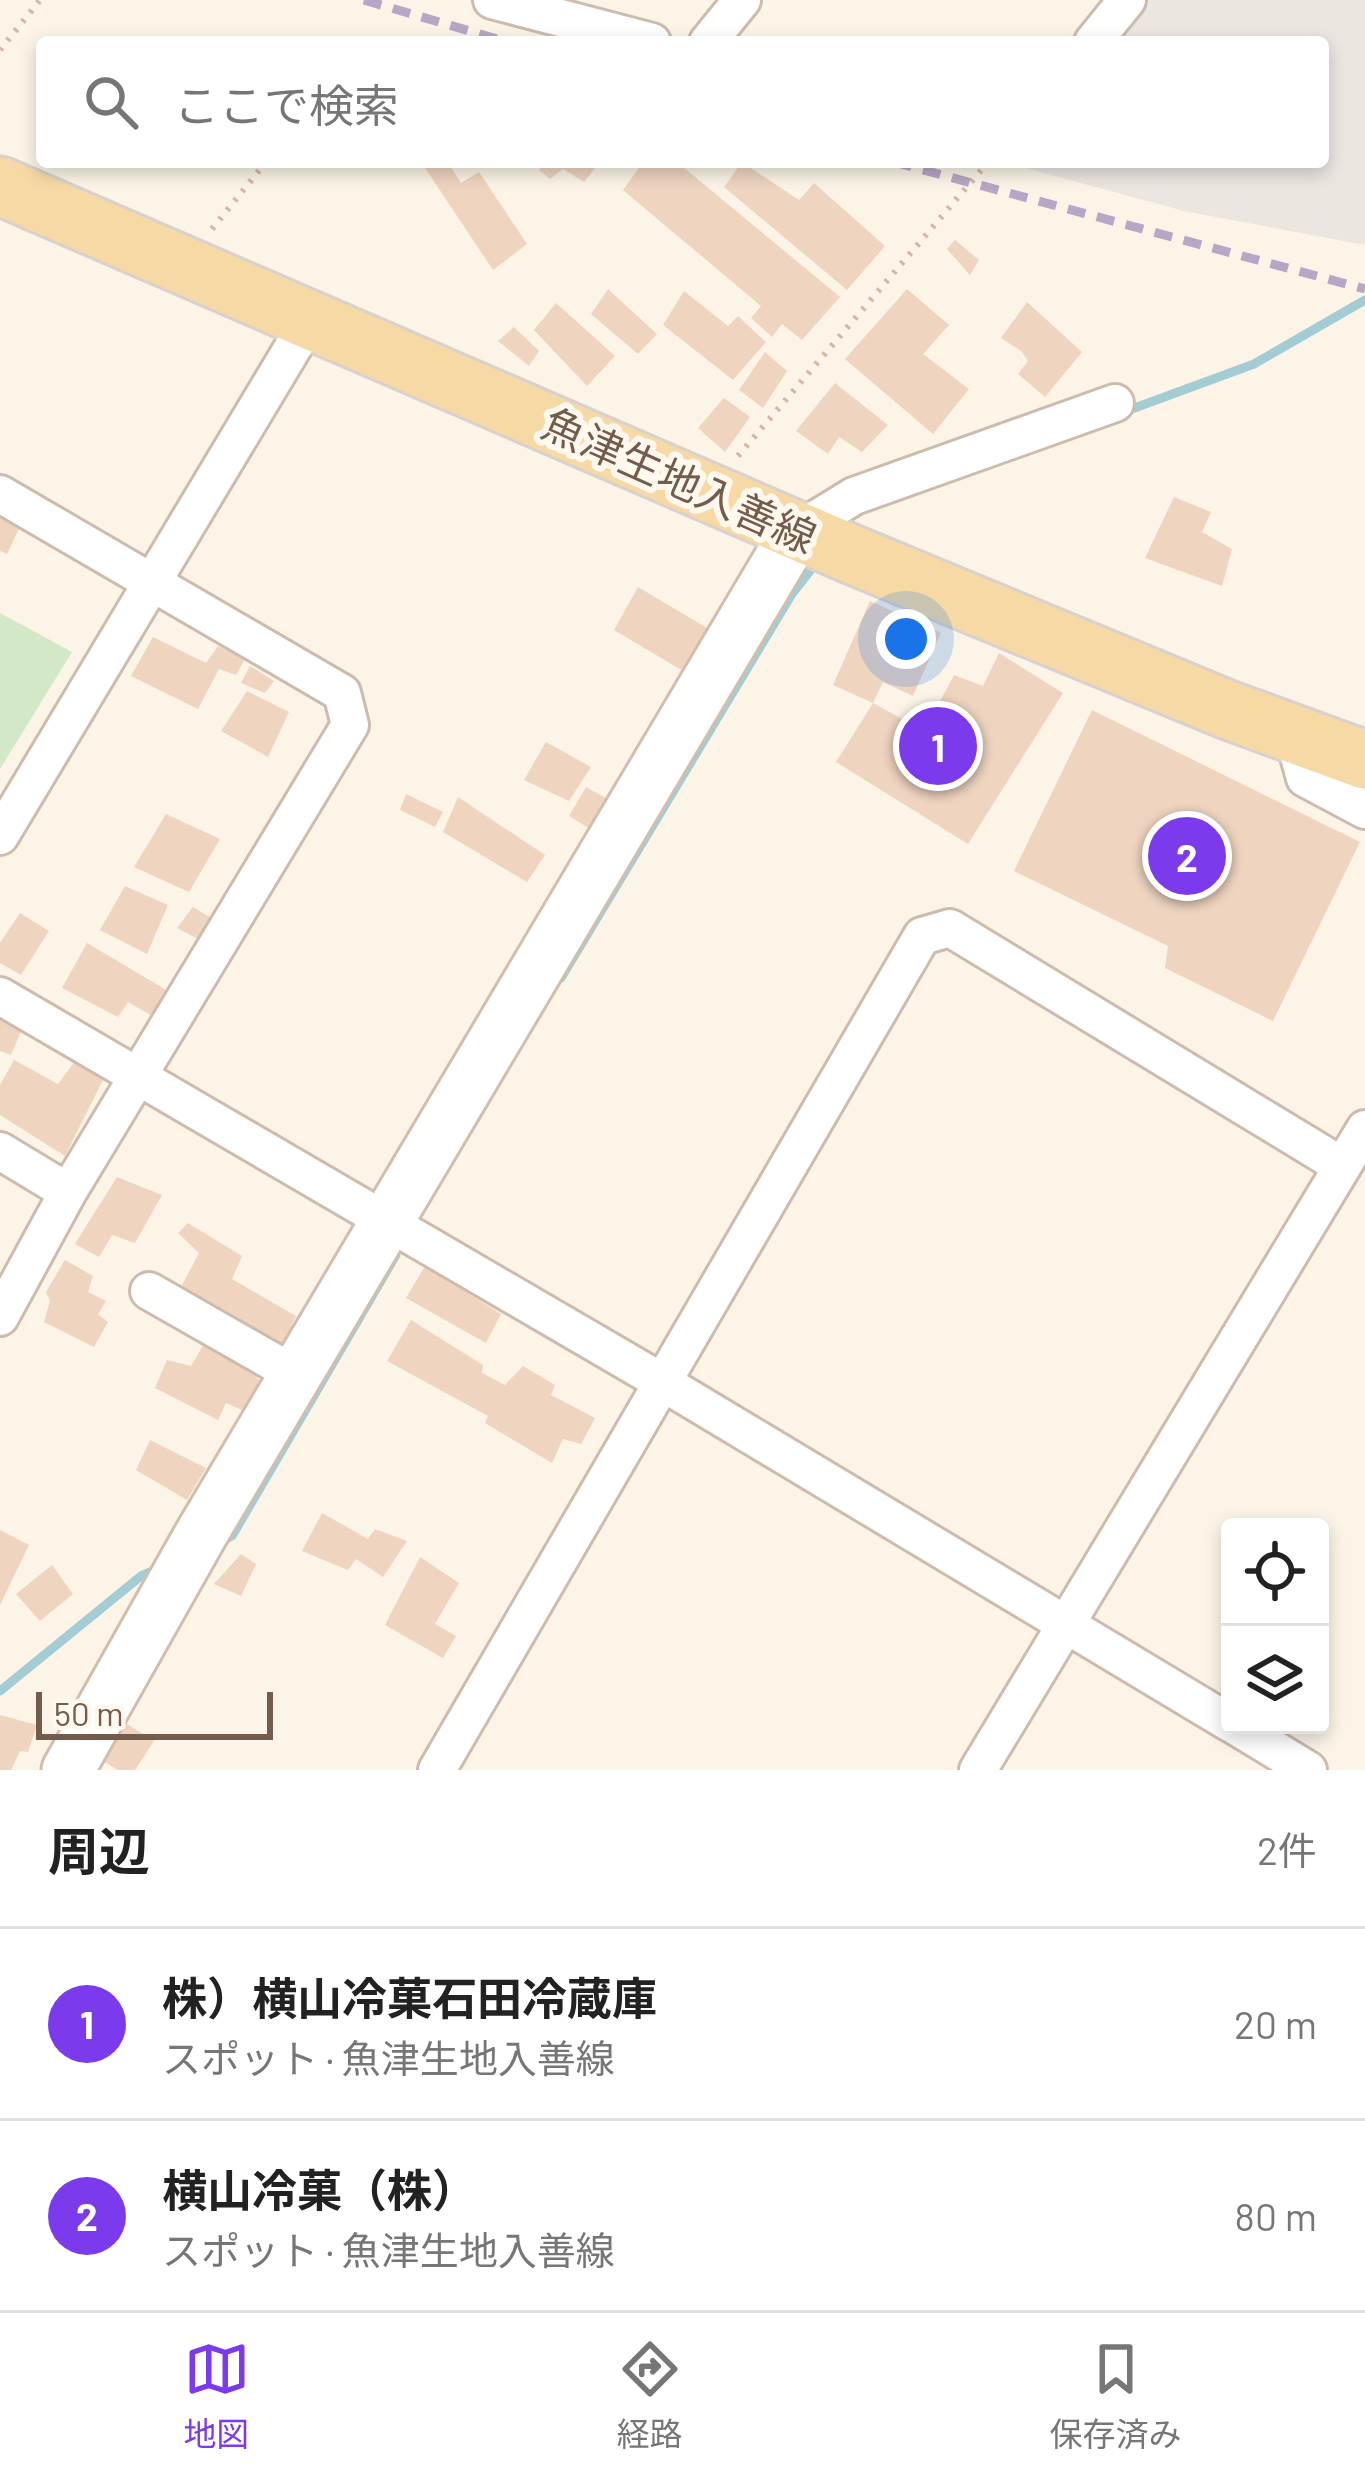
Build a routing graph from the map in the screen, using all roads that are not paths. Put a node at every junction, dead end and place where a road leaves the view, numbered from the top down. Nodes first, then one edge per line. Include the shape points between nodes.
1 (492, 0) edge
2 (742, 0) edge
3 (1127, 0) edge
4 (629, 36) edge
5 (713, 36) edge
6 (1098, 36) edge
7 (0, 185) edge
8 (310, 319) junction
9 (1115, 403) dead end
10 (0, 494) edge
11 (797, 531) junction
12 (153, 580) junction
13 (1293, 734) junction
14 (1365, 760) edge
15 (1365, 810) edge
16 (0, 836) edge
17 (0, 996) edge
18 (139, 1076) junction
19 (1365, 1129) edge
20 (0, 1151) edge
21 (1342, 1166) junction
22 (68, 1192) junction
23 (385, 1224) junction
24 (149, 1291) dead end
25 (0, 1317) edge
26 (296, 1375) junction
27 (662, 1382) junction
28 (1067, 1625) junction
29 (1221, 1717) edge
30 (1249, 1734) edge
31 (68, 1770) edge
32 (437, 1770) edge
33 (979, 1770) edge
34 (1308, 1770) edge

1 - 4 street
2 - 5 street
3 - 6 street
7 - 8 main road, 魚津生地入善線
8 - 11 main road, 魚津生地入善線
8 - 12 street
9 - 11 street via 854,496
10 - 12 street
11 - 13 main road, 魚津生地入善線
11 - 23 street
12 - 16 street
12 - 18 street via 342,692 350,725
13 - 14 main road, 魚津生地入善線
13 - 15 street via 1305,778
17 - 18 street
18 - 22 street
18 - 23 street
19 - 21 street
20 - 22 street
21 - 27 street via 950,928 922,936
21 - 28 street
22 - 25 street
23 - 26 street
23 - 27 street
24 - 26 street
26 - 31 street
27 - 28 street
27 - 32 street
28 - 29 street
28 - 33 street
30 - 34 street

